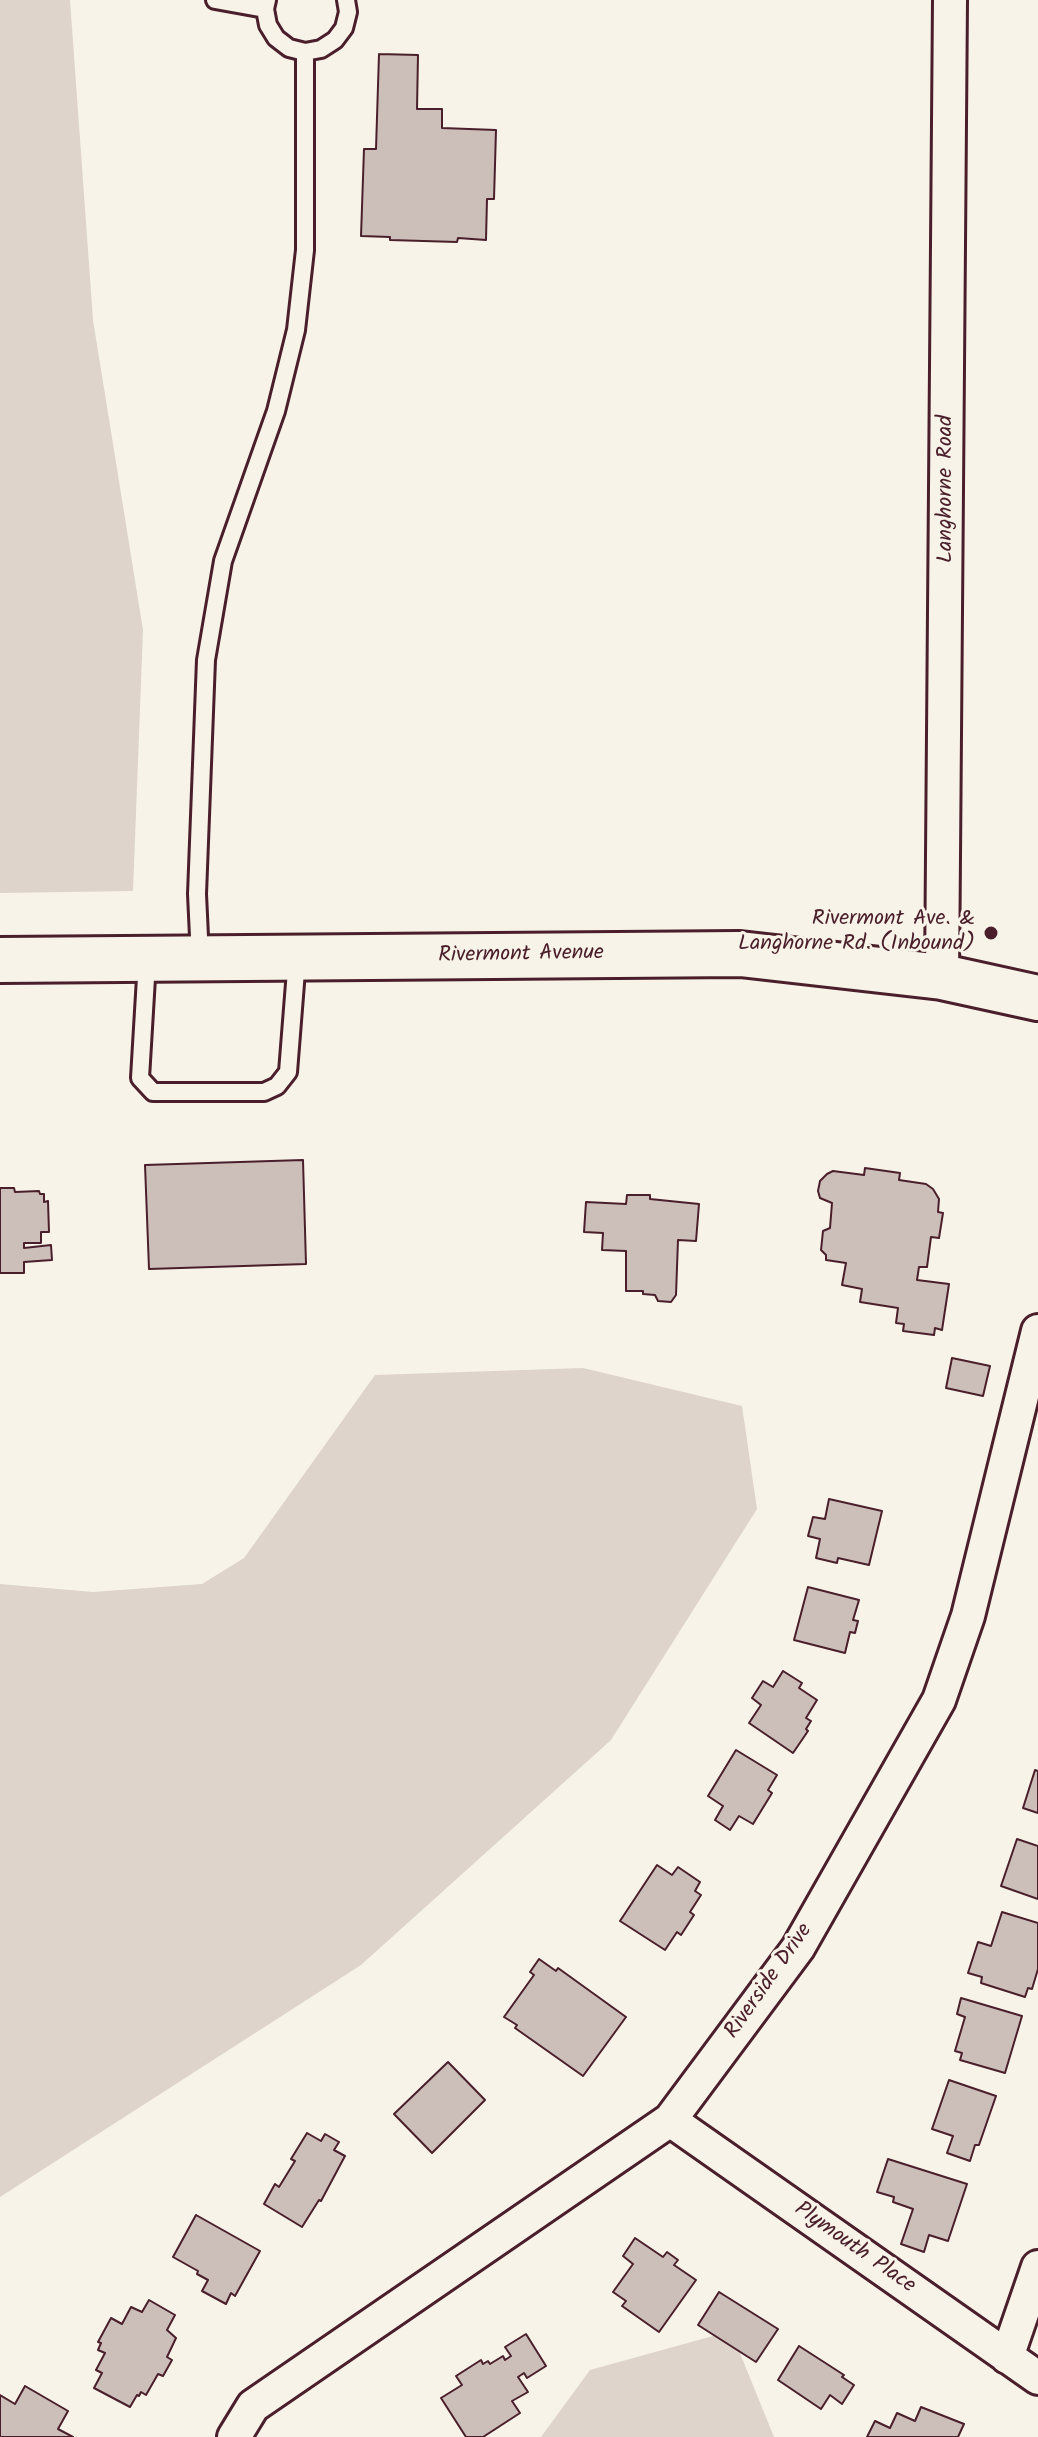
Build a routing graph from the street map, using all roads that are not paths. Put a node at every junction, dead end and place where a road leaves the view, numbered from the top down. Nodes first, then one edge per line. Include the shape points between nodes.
1 (215, 0) edge
2 (346, 0) edge
3 (950, 0) edge
4 (266, 5) edge
5 (305, 52) junction
6 (297, 958) junction
7 (0, 960) edge
8 (147, 960) junction
9 (200, 960) junction
10 (942, 977) junction
11 (1038, 998) edge
12 (1038, 1331) edge
13 (670, 2120) junction
14 (1038, 2267) edge
15 (1007, 2357) junction
16 (1038, 2378) edge
17 (234, 2437) edge

1 - 4 lane
2 - 5 lane via 344,28 335,40
3 - 10 street, Langhorne Road
4 - 5 lane via 276,38
5 - 9 lane via 305,250 296,330 276,411 223,561 206,660 197,894
6 - 8 lane via 288,1072 264,1092 153,1092 140,1078
6 - 9 main road, Rivermont Avenue
6 - 10 main road, Rivermont Avenue via 740,954
7 - 8 main road, Rivermont Avenue
8 - 9 main road, Rivermont Avenue
10 - 11 main road, Rivermont Avenue
12 - 13 street, Riverside Drive via 968,1616 939,1700 798,1948
13 - 15 street, Plymouth Place
13 - 17 street, Riverside Drive via 253,2406
14 - 15 street
15 - 16 street, Plymouth Place

